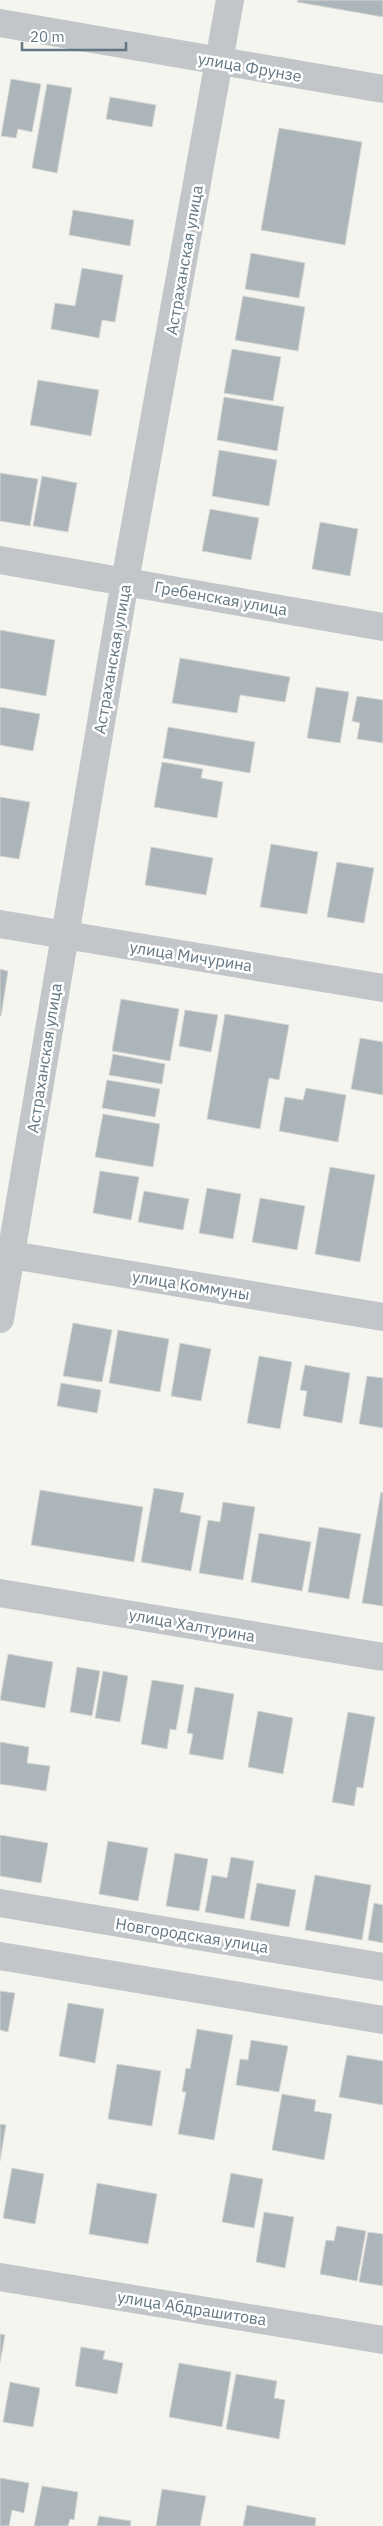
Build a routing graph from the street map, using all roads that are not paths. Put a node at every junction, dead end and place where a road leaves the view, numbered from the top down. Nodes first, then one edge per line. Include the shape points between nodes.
1 (230, 0) edge
2 (0, 23) edge
3 (220, 62) junction
4 (383, 89) edge
5 (0, 560) edge
6 (125, 581) junction
7 (383, 627) edge
8 (0, 924) edge
9 (64, 935) junction
10 (383, 988) edge
11 (6, 1254) edge
12 (383, 1317) edge
13 (0, 1319) edge
14 (0, 1593) edge
15 (383, 1657) edge
16 (0, 1903) edge
17 (0, 1956) edge
18 (383, 1967) edge
19 (383, 2020) edge
20 (0, 2277) edge
21 (383, 2340) edge

1 - 3 street, Астраханская улица
2 - 3 street, улица Фрунзе
3 - 4 street, улица Фрунзе
3 - 6 street, Астраханская улица
5 - 6 street, Гребенская улица
6 - 7 street, Гребенская улица
6 - 9 street, Астраханская улица
8 - 9 street, улица Мичурина
9 - 10 street, улица Мичурина
9 - 11 street, Астраханская улица
11 - 12 street, улица Коммуны
11 - 13 street, Астраханская улица
14 - 15 street, улица Халтурина
16 - 18 street, Новгородская улица
17 - 19 street
20 - 21 street, улица Абдрашитова

